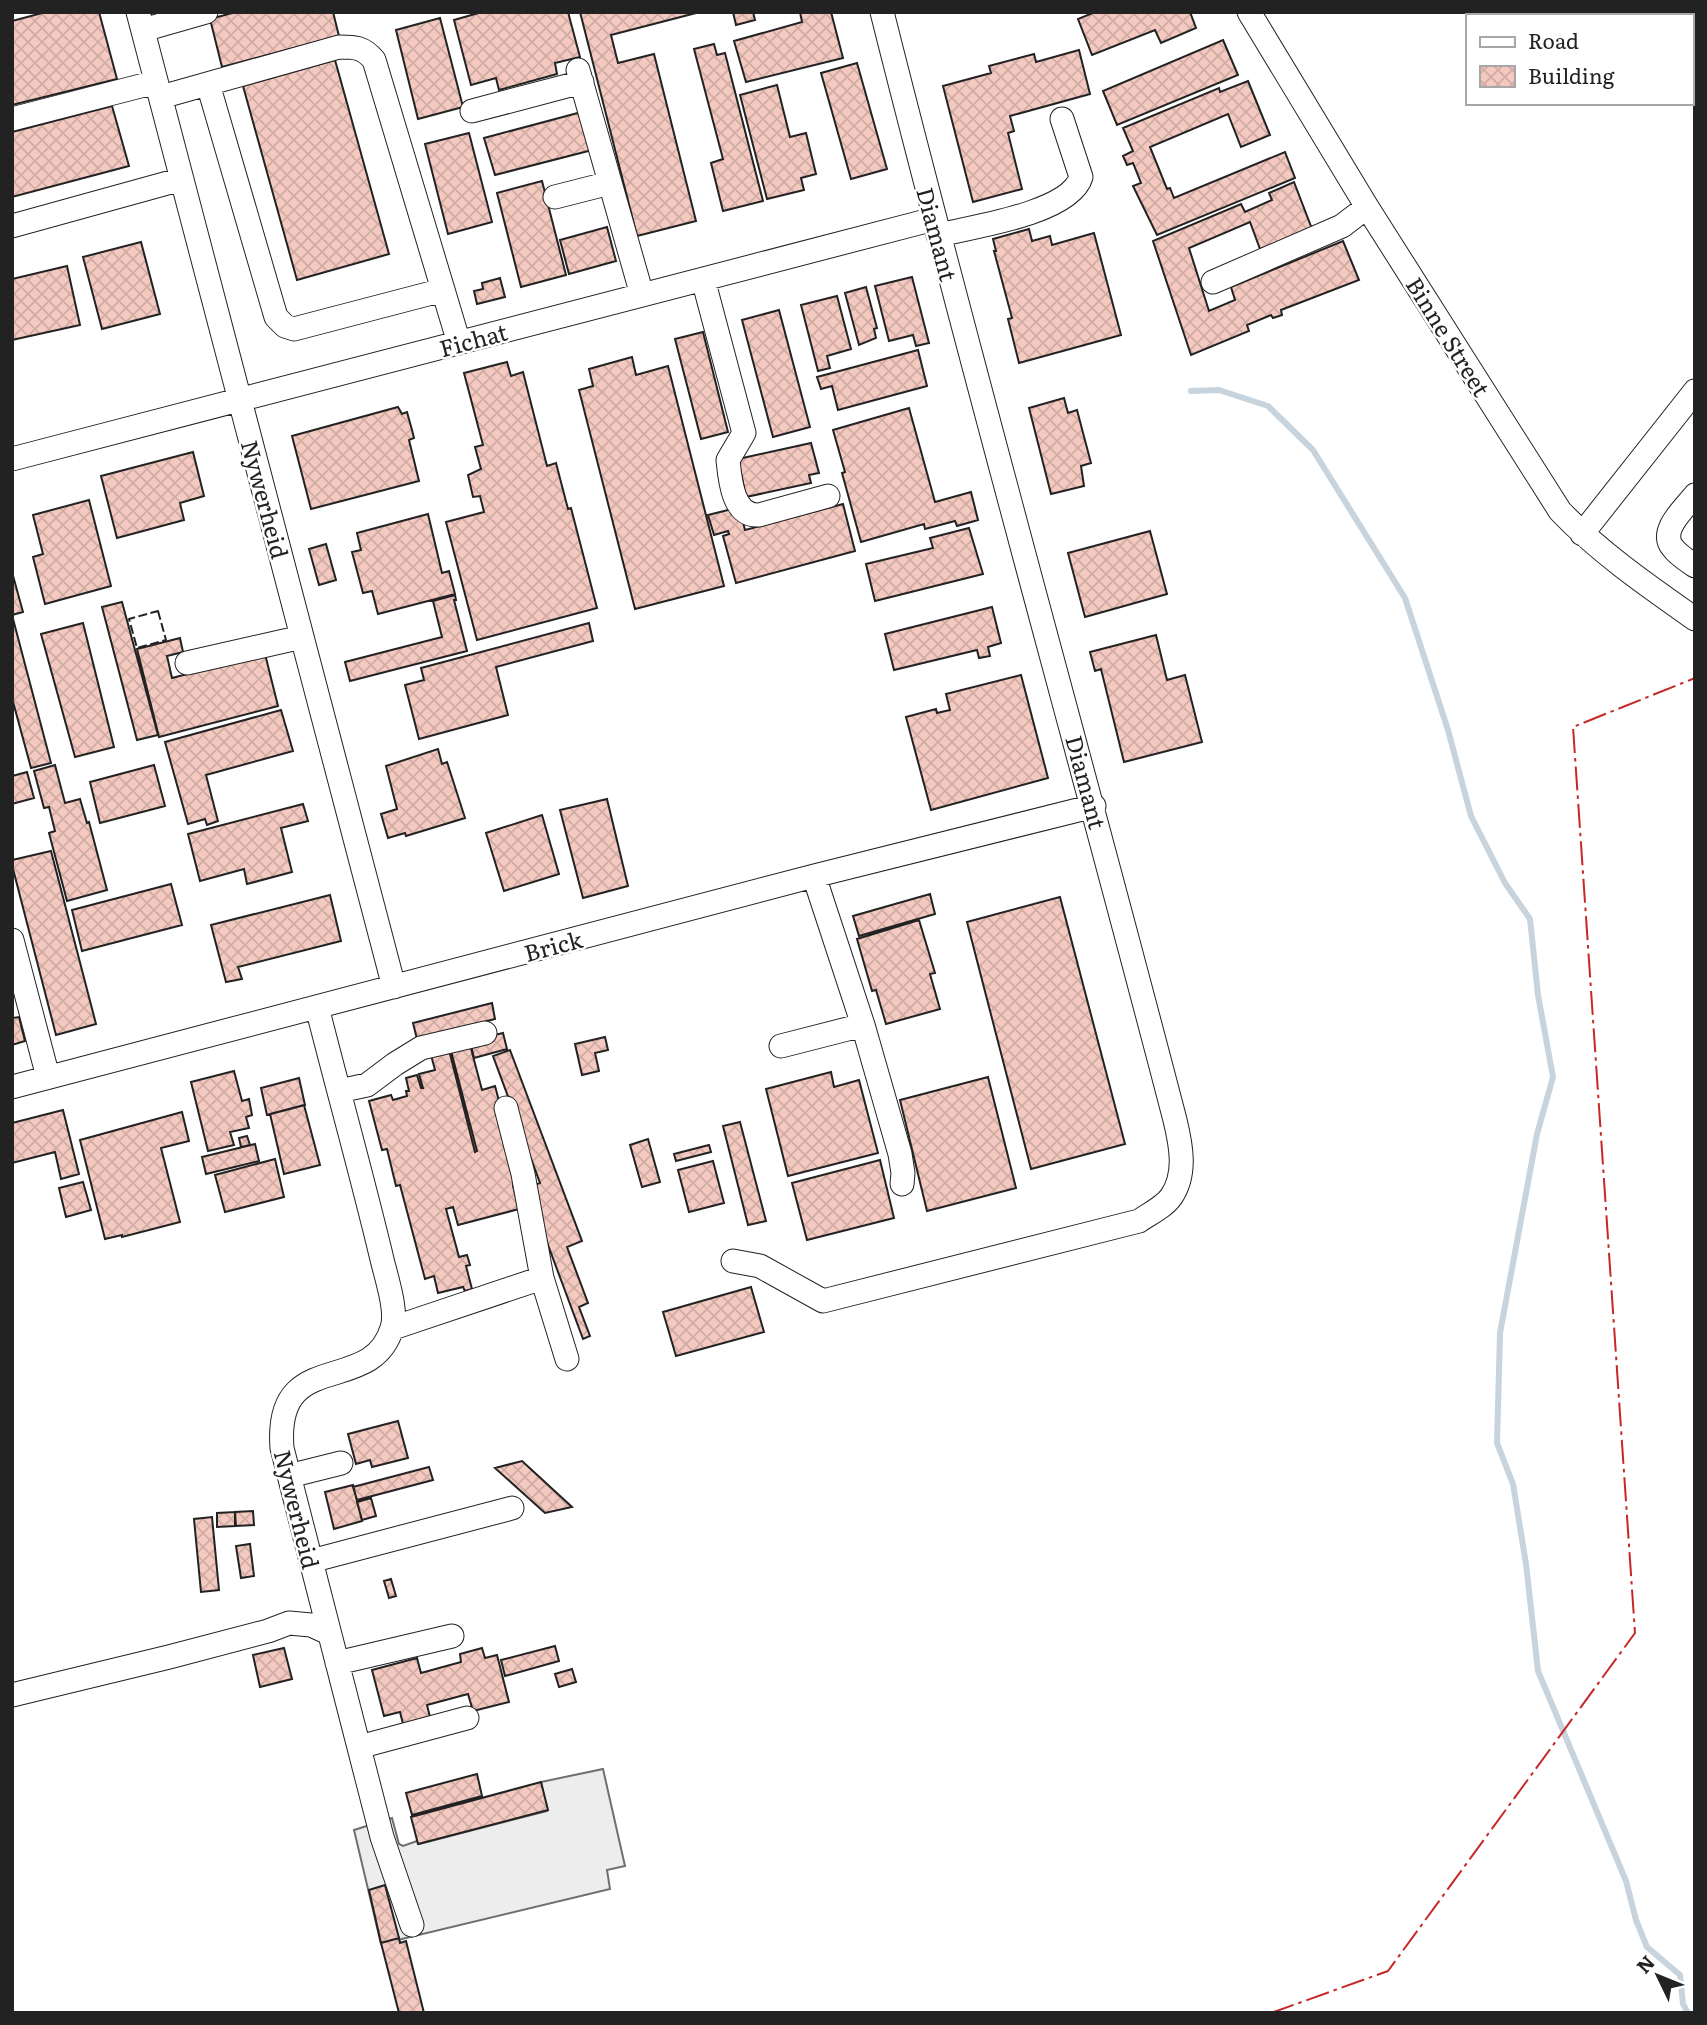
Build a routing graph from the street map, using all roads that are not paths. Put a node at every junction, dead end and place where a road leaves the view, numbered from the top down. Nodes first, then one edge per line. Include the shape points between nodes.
1 (206, 12) edge
2 (882, 12) edge
3 (1249, 12) edge
4 (141, 21) edge
5 (208, 84) junction
6 (159, 90) junction
7 (472, 111) dead end
8 (12, 119) edge
9 (1062, 119) dead end
10 (182, 179) junction
11 (610, 183) junction
12 (555, 197) dead end
13 (1367, 208) junction
14 (12, 226) edge
15 (936, 227) junction
16 (703, 279) junction
17 (1213, 282) dead end
18 (443, 290) junction
19 (642, 295) junction
20 (458, 343) junction
21 (1695, 391) edge
22 (240, 400) junction
23 (12, 459) edge
24 (1695, 495) edge
25 (828, 496) dead end
26 (1582, 534) junction
27 (1695, 566) edge
28 (1695, 619) edge
29 (302, 637) junction
30 (187, 663) dead end
31 (1094, 806) junction
32 (814, 876) junction
33 (12, 940) edge
34 (394, 987) junction
35 (317, 1007) junction
36 (863, 1025) junction
37 (485, 1033) dead end
38 (781, 1046) dead end
39 (48, 1077) junction
40 (12, 1087) edge
41 (339, 1091) junction
42 (506, 1108) dead end
43 (902, 1184) dead end
44 (733, 1261) dead end
45 (542, 1278) junction
46 (393, 1328) junction
47 (567, 1359) dead end
48 (341, 1463) dead end
49 (289, 1476) junction
50 (512, 1508) dead end
51 (311, 1561) junction
52 (329, 1633) junction
53 (452, 1636) dead end
54 (337, 1663) junction
55 (12, 1695) edge
56 (467, 1718) dead end
57 (359, 1747) junction
58 (412, 1925) dead end

1 - 4 street
2 - 15 street, Diamant
3 - 13 street, Binne Street
4 - 6 street, Nywerheid
5 - 6 street
5 - 18 street via 339,47 367,52 374,60
5 - 18 street via 276,317 285,326 294,329
6 - 8 street
6 - 10 street, Nywerheid
7 - 11 street via 580,76
9 - 15 street, Fichat via 1080,177 1068,196 1043,209
10 - 14 street
10 - 22 street, Nywerheid
11 - 12 street
11 - 19 street
13 - 17 street via 1342,226
13 - 26 street, Binne Street via 1560,511
15 - 16 street, Fichat
15 - 31 street, Diamant
16 - 19 street, Fichat
16 - 25 street via 744,433 728,460 738,506 759,515
18 - 20 street
19 - 20 street, Fichat
20 - 22 street, Fichat
21 - 26 street
22 - 23 street, Fichat
22 - 29 street, Nywerheid
24 - 27 street via 1669,528 1668,538 1671,547
26 - 28 street, Binne Street
29 - 30 street
29 - 34 street, Nywerheid
31 - 32 street, Brick
31 - 44 street, Diamant via 1182,1151 1180,1177 1171,1198 1139,1221 822,1301 760,1266
32 - 34 street, Brick
32 - 36 street
33 - 39 street
34 - 35 street, Brick
35 - 39 street, Brick
35 - 41 street
36 - 38 street
36 - 43 street via 900,1154
37 - 41 street via 421,1048 367,1085
39 - 40 street, Brick
41 - 46 street via 387,1280
42 - 45 street
45 - 46 street
45 - 47 street
46 - 49 street, Nywerheid via 372,1359 303,1384 288,1402 280,1424
48 - 49 street
49 - 51 street, Nywerheid
50 - 51 street
51 - 52 street, Nywerheid
52 - 54 street, Nywerheid
52 - 55 street via 289,1623
53 - 54 street
54 - 57 street, Nywerheid
56 - 57 street
57 - 58 street, Nywerheid

